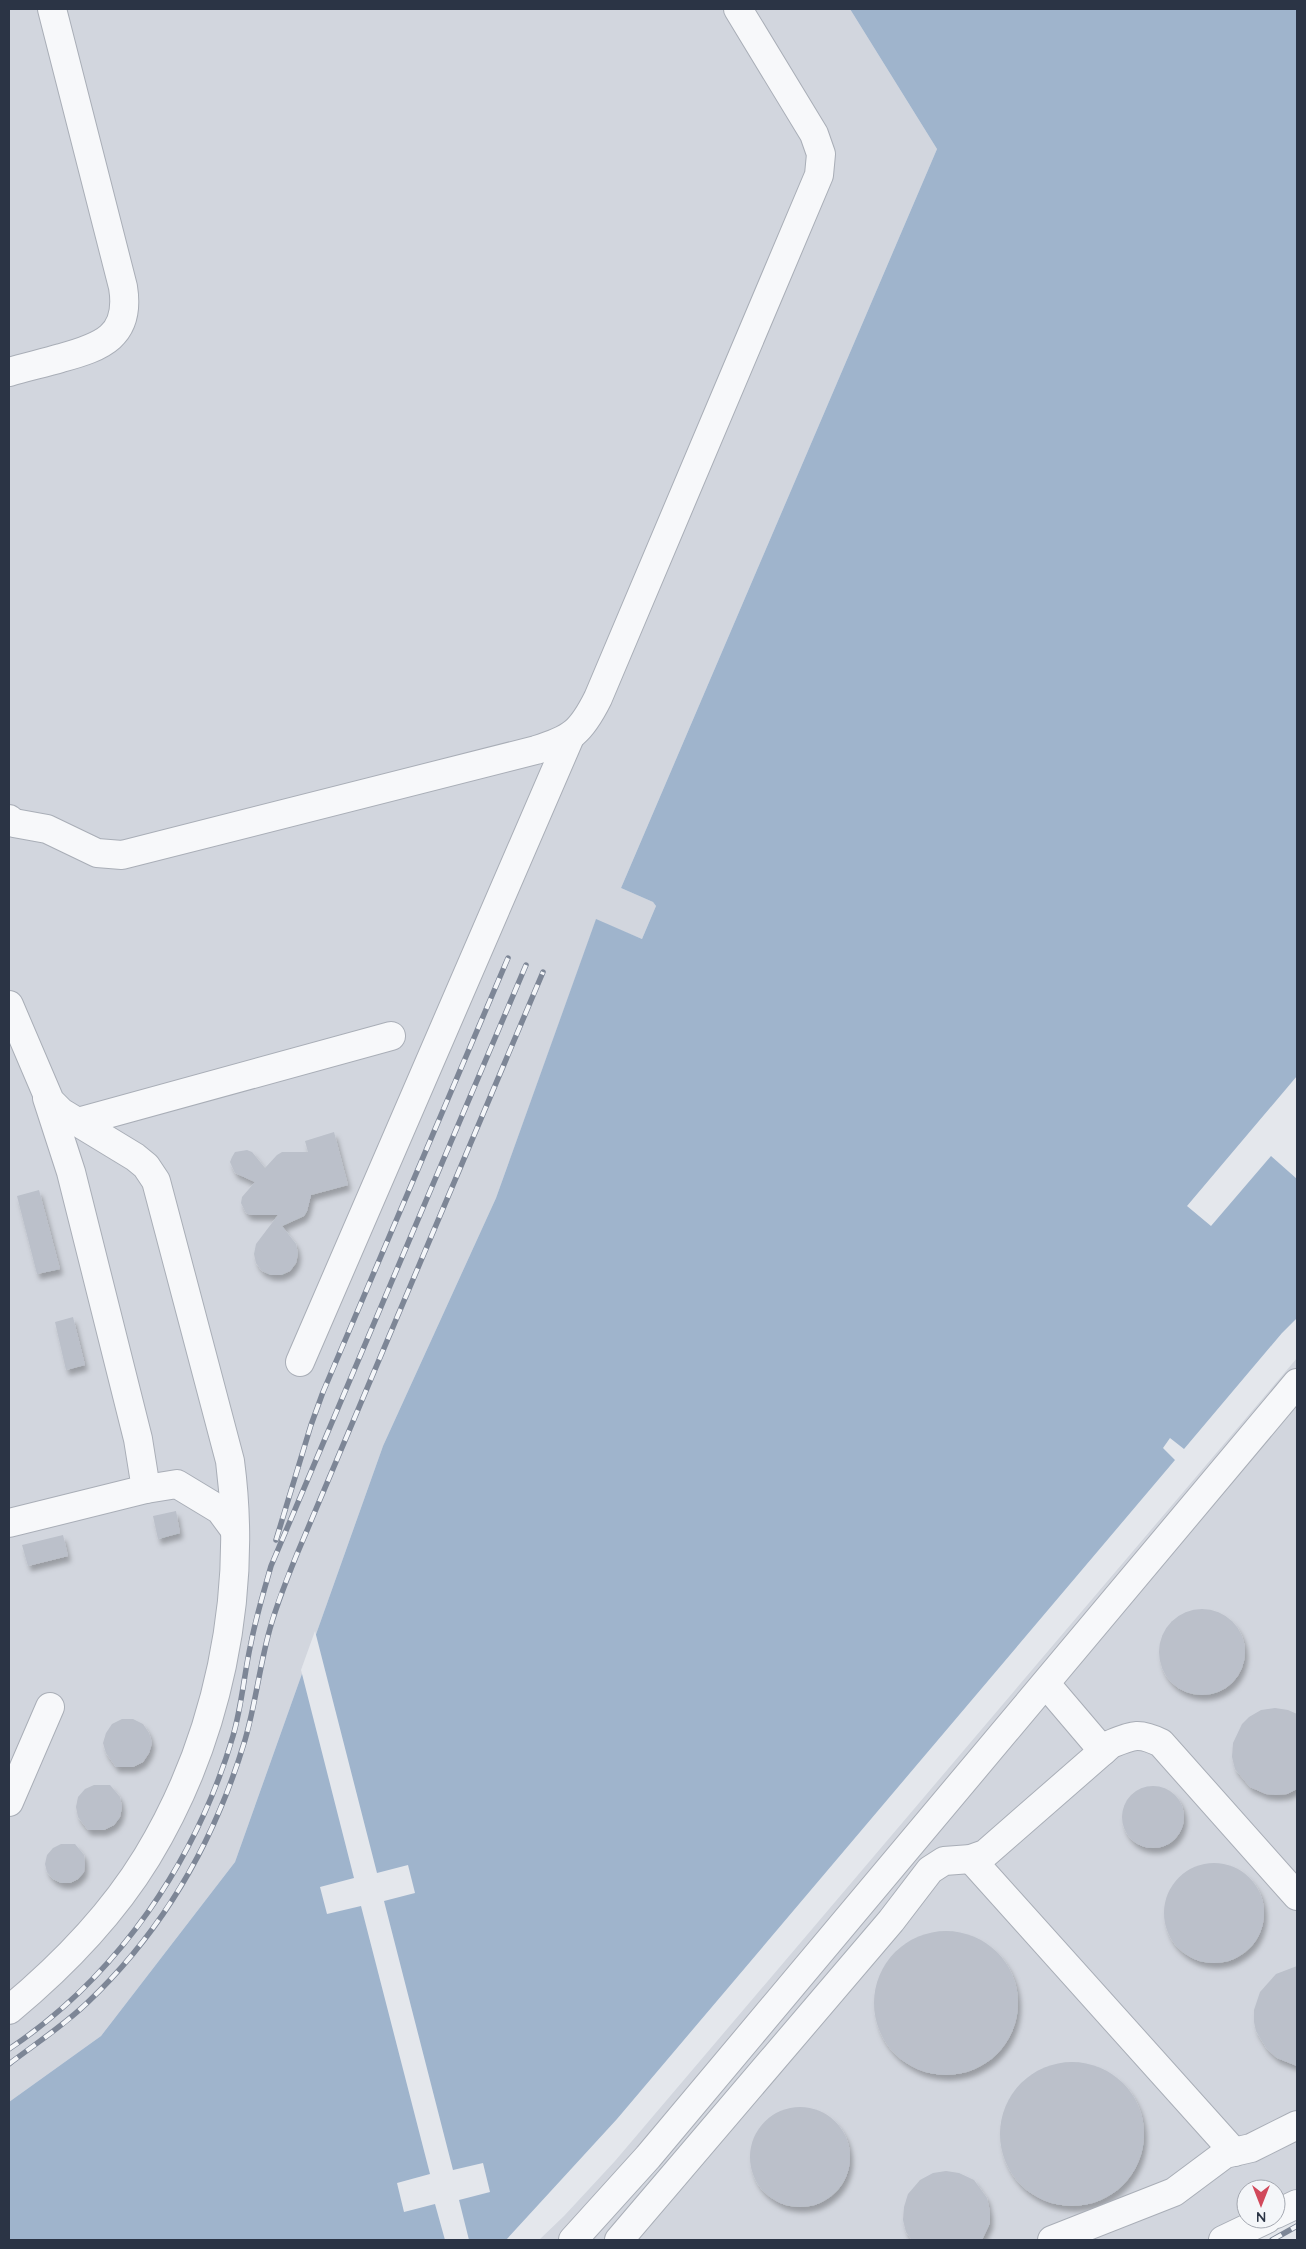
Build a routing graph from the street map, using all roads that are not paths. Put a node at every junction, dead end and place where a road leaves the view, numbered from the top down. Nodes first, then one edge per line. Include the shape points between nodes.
1 (52, 9) edge
2 (738, 9) edge
3 (9, 372) edge
4 (570, 737) junction
5 (9, 819) edge
6 (9, 1005) edge
7 (391, 1036) dead end
8 (43, 1087) junction
9 (78, 1122) junction
10 (300, 1362) dead end
11 (1297, 1383) edge
12 (146, 1488) junction
13 (9, 1523) edge
14 (234, 1529) junction
15 (1046, 1684) junction
16 (50, 1707) dead end
17 (1103, 1751) junction
18 (9, 1802) edge
19 (971, 1859) junction
20 (1297, 1896) edge
21 (9, 2010) edge
22 (1297, 2125) edge
23 (1234, 2152) junction
24 (1246, 2229) edge
25 (573, 2240) edge
26 (619, 2240) edge
27 (1052, 2240) edge
28 (1223, 2240) edge

1 - 3 lane via 124,287 125,313 115,333 99,346
2 - 4 lane via 814,134 821,154 819,175 598,698 588,718
4 - 5 lane via 536,750 122,855 96,853 47,829 14,823
4 - 10 lane
6 - 8 lane
7 - 9 lane
8 - 9 lane via 61,1112
8 - 12 lane via 74,1182 138,1439
9 - 14 lane via 146,1166 156,1181 230,1461
11 - 15 lane
12 - 13 lane
12 - 14 lane via 177,1484 220,1510
14 - 21 lane via 228,1636 211,1710 186,1782 147,1857 120,1896 65,1960
15 - 17 lane
15 - 25 lane via 655,2149
16 - 18 lane
17 - 19 lane via 986,1854
17 - 20 lane via 1111,1744 1132,1736 1146,1735 1161,1743
19 - 23 lane
19 - 26 lane via 944,1861 930,1870 891,1921
22 - 23 lane via 1251,2148
23 - 27 lane via 1225,2154 1174,2192
24 - 28 lane

